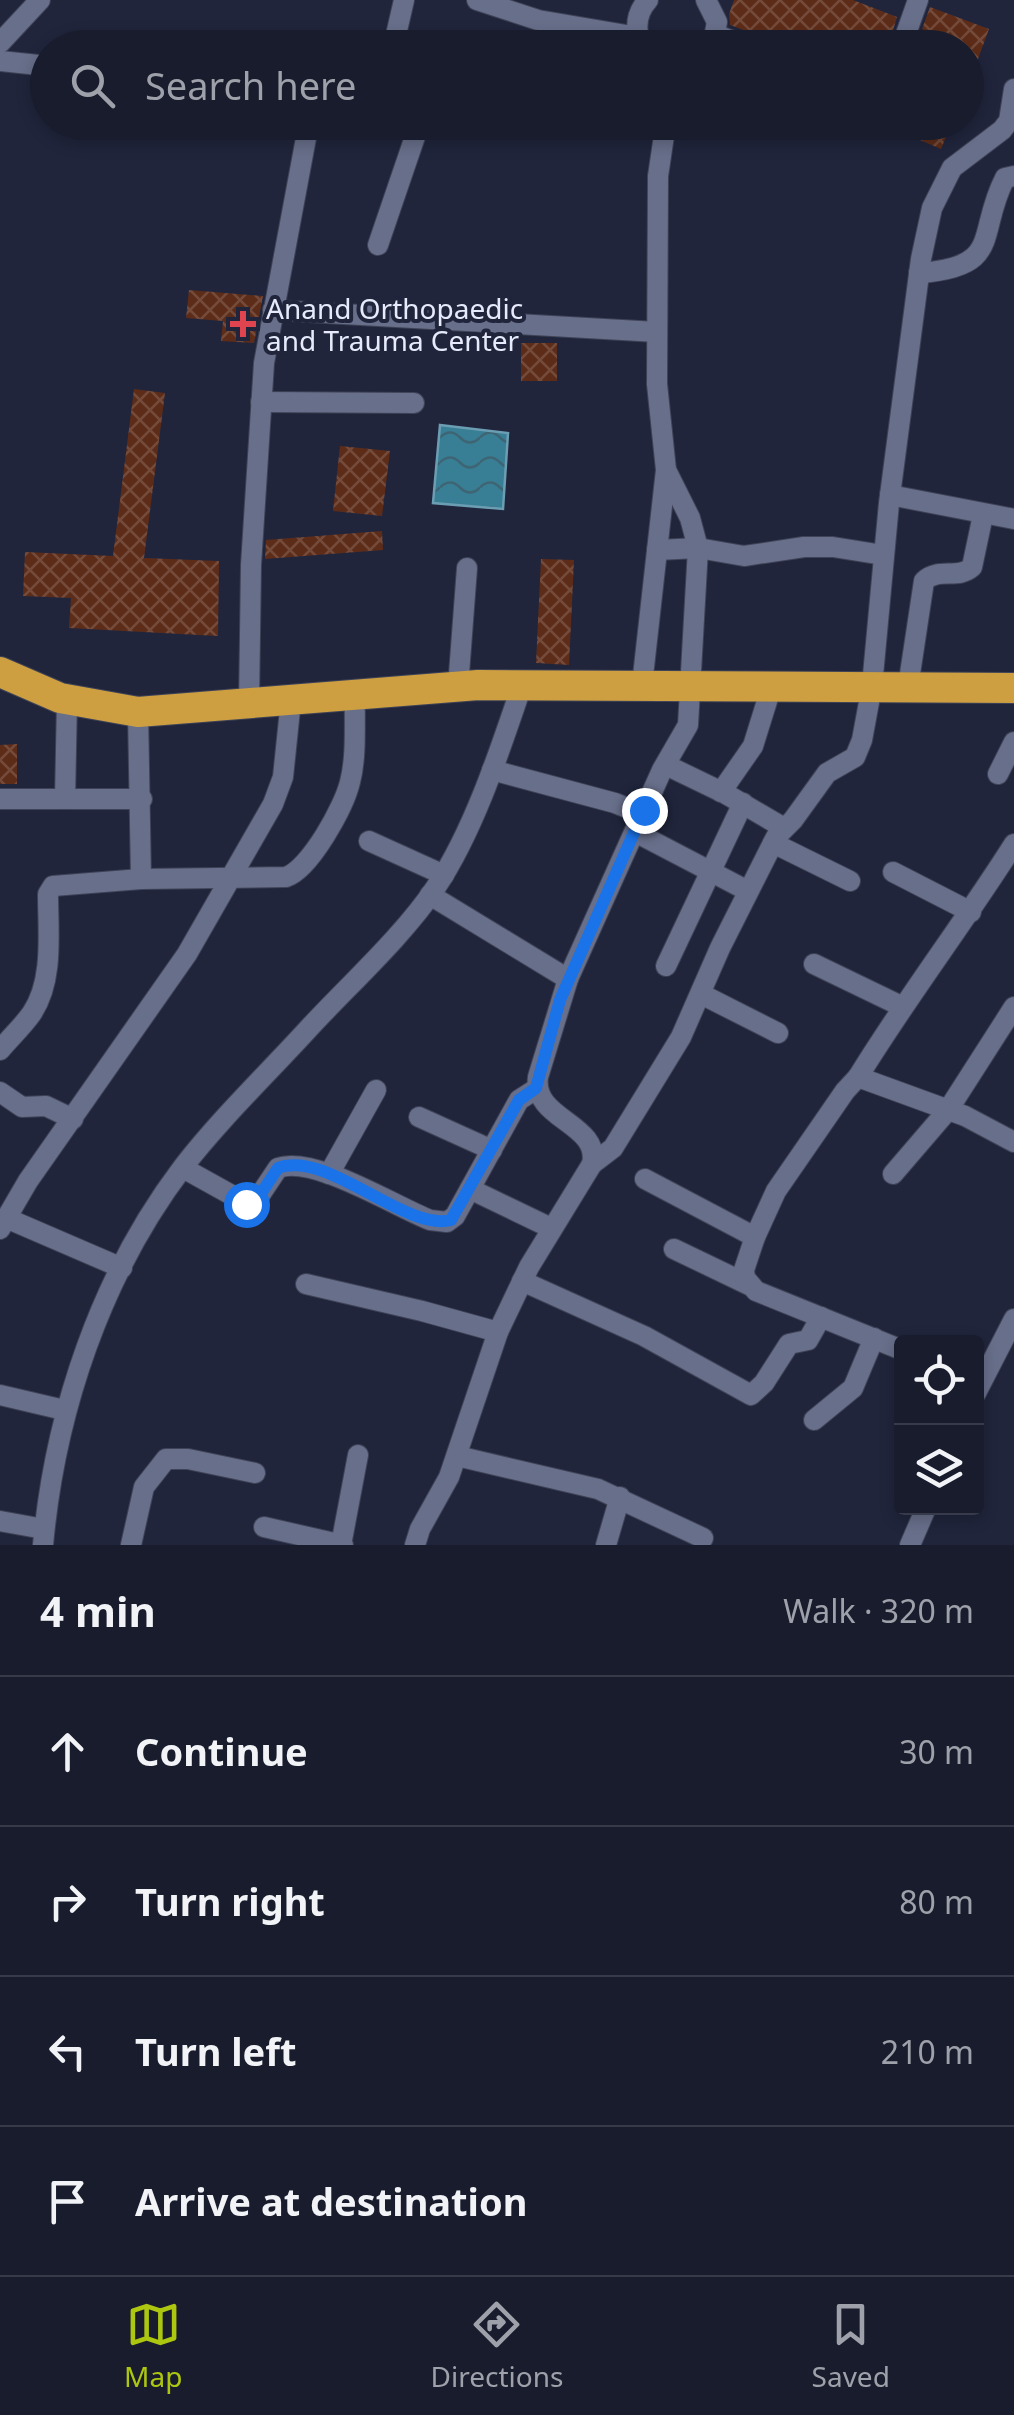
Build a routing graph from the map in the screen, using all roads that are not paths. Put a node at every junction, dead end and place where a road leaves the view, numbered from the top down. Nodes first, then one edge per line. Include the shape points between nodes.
1 (40, 0) edge
2 (404, 0) edge
3 (477, 0) edge
4 (648, 0) edge
5 (706, 0) edge
6 (918, 0) edge
7 (396, 30) edge
8 (584, 30) edge
9 (639, 30) edge
10 (716, 30) edge
11 (907, 30) edge
12 (0, 43) edge
13 (0, 61) edge
14 (30, 64) edge
15 (1014, 89) edge
16 (306, 140) edge
17 (414, 140) edge
18 (663, 140) edge
19 (1014, 176) edge
20 (378, 245) dead end
21 (919, 274) junction
22 (274, 310) junction
23 (657, 332) junction
24 (261, 402) junction
25 (414, 404) dead end
26 (666, 470) junction
27 (890, 494) junction
28 (982, 515) junction
29 (1014, 519) edge
30 (698, 548) junction
31 (657, 550) junction
32 (883, 555) junction
33 (467, 568) dead end
34 (0, 672) edge
35 (690, 684) junction
36 (522, 685) junction
37 (642, 685) junction
38 (772, 685) junction
39 (872, 686) junction
40 (458, 687) junction
41 (908, 687) junction
42 (1014, 688) edge
43 (355, 695) junction
44 (67, 700) junction
45 (290, 700) junction
46 (248, 703) junction
47 (138, 712) junction
48 (1014, 742) edge
49 (666, 765) junction
50 (492, 770) junction
51 (998, 774) dead end
52 (721, 792) junction
53 (0, 799) edge
54 (65, 799) junction
55 (142, 799) junction
56 (743, 803) junction
57 (639, 823) junction
58 (779, 835) junction
59 (369, 841) dead end
60 (1014, 844) edge
61 (710, 871) junction
62 (894, 872) dead end
63 (444, 875) junction
64 (142, 878) junction
65 (228, 878) junction
66 (850, 881) dead end
67 (748, 891) junction
68 (430, 895) junction
69 (971, 912) junction
70 (814, 964) dead end
71 (666, 966) dead end
72 (568, 980) junction
73 (701, 994) junction
74 (901, 1006) junction
75 (1014, 1006) edge
76 (778, 1033) dead end
77 (0, 1050) edge
78 (858, 1077) junction
79 (536, 1088) junction
80 (376, 1090) dead end
81 (0, 1092) edge
82 (948, 1110) junction
83 (420, 1117) dead end
84 (73, 1119) junction
85 (1014, 1142) edge
86 (492, 1150) junction
87 (592, 1164) junction
88 (183, 1168) junction
89 (328, 1174) junction
90 (893, 1174) dead end
91 (644, 1179) dead end
92 (470, 1189) junction
93 (3, 1224) edge
94 (552, 1228) junction
95 (756, 1237) junction
96 (674, 1249) dead end
97 (122, 1268) junction
98 (522, 1281) junction
99 (306, 1284) dead end
100 (749, 1285) junction
101 (821, 1317) junction
102 (1014, 1318) edge
103 (498, 1332) junction
104 (874, 1338) junction
105 (894, 1347) edge
106 (984, 1375) edge
107 (0, 1396) edge
108 (64, 1410) junction
109 (814, 1420) dead end
110 (358, 1455) dead end
111 (457, 1456) junction
112 (255, 1473) dead end
113 (620, 1497) junction
114 (923, 1515) edge
115 (0, 1521) edge
116 (264, 1527) dead end
117 (43, 1537) edge
118 (703, 1538) dead end
119 (132, 1545) edge
120 (342, 1545) edge
121 (415, 1545) edge
122 (606, 1545) edge
123 (910, 1545) edge

1 - 12 street
2 - 7 street
3 - 8 street
4 - 9 street
5 - 10 street
6 - 11 street
13 - 14 street
15 - 21 street via 1009,121 962,158 941,186
16 - 22 street
17 - 20 street
18 - 23 street
19 - 21 street via 1000,188 991,230 971,262
21 - 27 street
22 - 23 street
22 - 24 street
23 - 26 street
24 - 25 street
24 - 46 street
26 - 30 street
26 - 31 street
27 - 28 street
27 - 32 street
28 - 29 street
28 - 41 street via 972,567 924,580
30 - 31 street
30 - 32 street via 744,556 804,547
30 - 35 street
31 - 37 street
32 - 39 street
33 - 40 street
34 - 44 highway
35 - 37 highway
35 - 38 highway
35 - 49 street via 688,724
36 - 37 highway
36 - 40 highway
36 - 50 street
38 - 39 highway
38 - 52 street via 754,746
39 - 41 highway
39 - 58 street via 854,757 827,773
40 - 43 highway
41 - 42 highway
43 - 45 highway
43 - 65 street via 350,781 307,863 286,877
44 - 47 highway
44 - 54 street
45 - 46 highway
45 - 65 street via 281,783
46 - 47 highway
47 - 55 street
48 - 51 street
49 - 52 street
49 - 57 street
50 - 57 street via 615,803
50 - 63 street
52 - 56 street
53 - 54 street
54 - 55 street
55 - 64 street
56 - 58 street
56 - 61 street
57 - 61 street
57 - 72 street
58 - 66 street
58 - 67 street
59 - 63 street
60 - 69 street
61 - 67 street
61 - 71 street
62 - 69 street
63 - 68 street
64 - 65 street
64 - 77 street via 50,889 41,994
65 - 84 street via 187,954
67 - 73 street
68 - 72 street
68 - 88 street
69 - 74 street
70 - 74 street
72 - 79 street
73 - 76 street
73 - 87 street via 613,1148
74 - 78 street
75 - 82 street
78 - 82 street
78 - 95 street via 784,1179
79 - 86 street via 523,1095
79 - 87 street via 542,1103 588,1140
80 - 89 street
81 - 84 street via 22,1107 46,1106
82 - 85 street
82 - 90 street
83 - 86 street
84 - 93 street
86 - 92 street
87 - 94 street
88 - 89 street via 246,1204 286,1165
88 - 97 street
89 - 92 street via 441,1222 455,1216
91 - 95 street
92 - 94 street
93 - 97 street
94 - 98 street
95 - 100 street via 744,1270
96 - 100 street
97 - 108 street
98 - 101 street via 752,1394 789,1344 808,1340
98 - 103 street
99 - 103 street
100 - 101 street
101 - 104 street
102 - 106 street
103 - 111 street
104 - 105 street
104 - 109 street via 853,1388
107 - 108 street
108 - 117 street
110 - 120 street
111 - 113 street
111 - 121 street
112 - 119 street via 166,1459 144,1487
113 - 118 street
113 - 122 street
114 - 123 street
115 - 117 street
116 - 120 street

